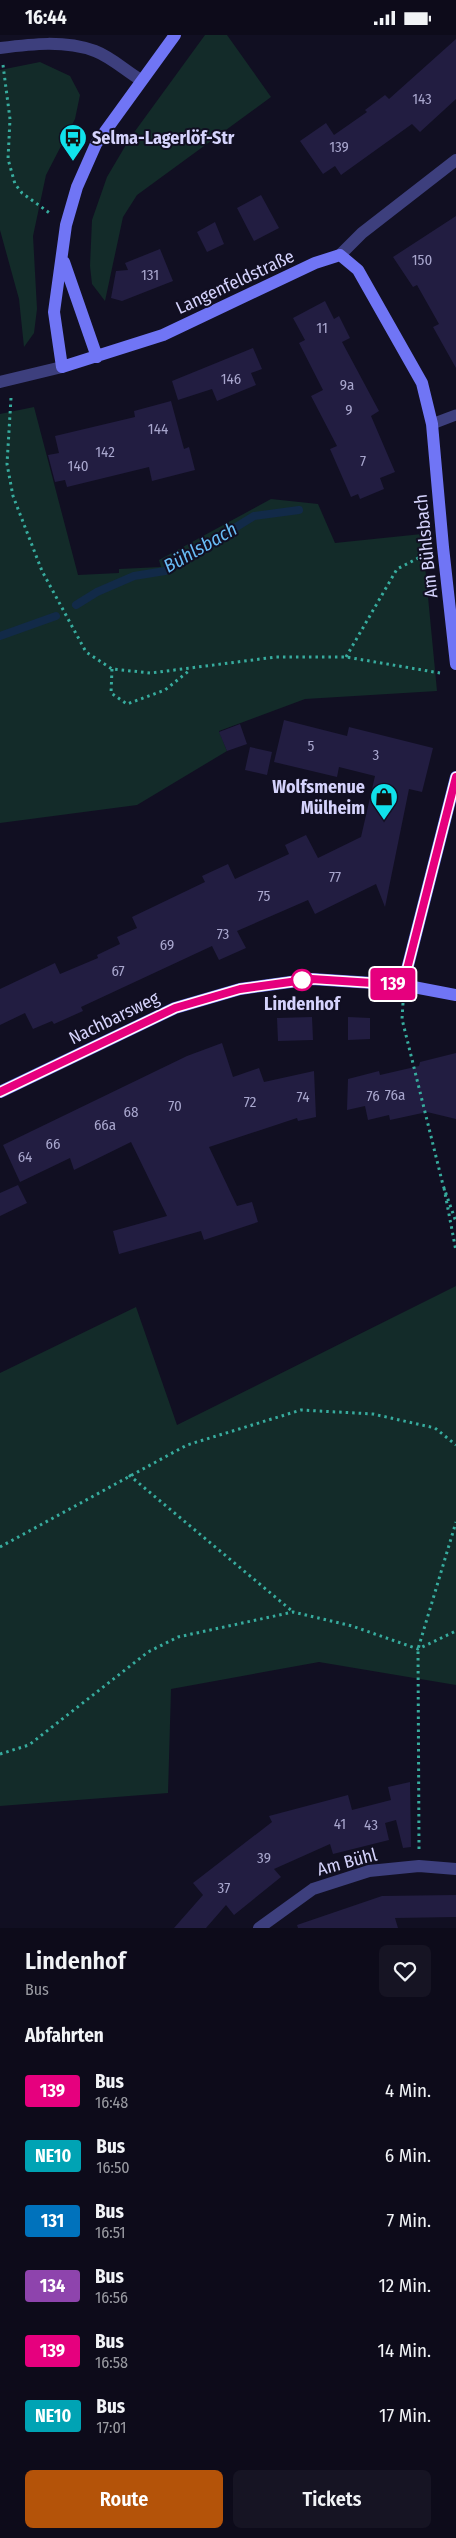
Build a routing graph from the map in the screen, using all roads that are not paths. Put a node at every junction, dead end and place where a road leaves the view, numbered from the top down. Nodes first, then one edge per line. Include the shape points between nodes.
1 (174, 35) edge
2 (1, 48) edge
3 (141, 80) junction
4 (456, 160) edge
5 (340, 255) junction
6 (63, 259) junction
7 (96, 357) junction
8 (62, 367) junction
9 (5, 381) edge
10 (456, 415) edge
11 (432, 424) junction
12 (452, 669) edge
13 (456, 777) edge
14 (403, 985) junction
15 (456, 995) edge
16 (0, 1092) edge
17 (456, 1869) edge
18 (259, 1928) edge

1 - 3 street
2 - 3 street via 68,44 97,52
3 - 6 street via 96,144 77,187 66,225
4 - 5 street, Langenfeldstraße via 362,233
5 - 7 street, Langenfeldstraße via 315,263 162,335
5 - 11 street, Am Bühlsbach via 358,270 422,383
6 - 7 street
6 - 8 street via 54,312
7 - 8 street, Langenfeldstraße
8 - 9 street, Langenfeldstraße
10 - 11 lane
11 - 12 street, Am Bühlsbach
13 - 14 street
14 - 15 street, Nachbarsweg
14 - 16 street, Nachbarsweg via 312,979 240,989 175,1008
17 - 18 street, Am Bühl via 419,1865 369,1871 313,1889

